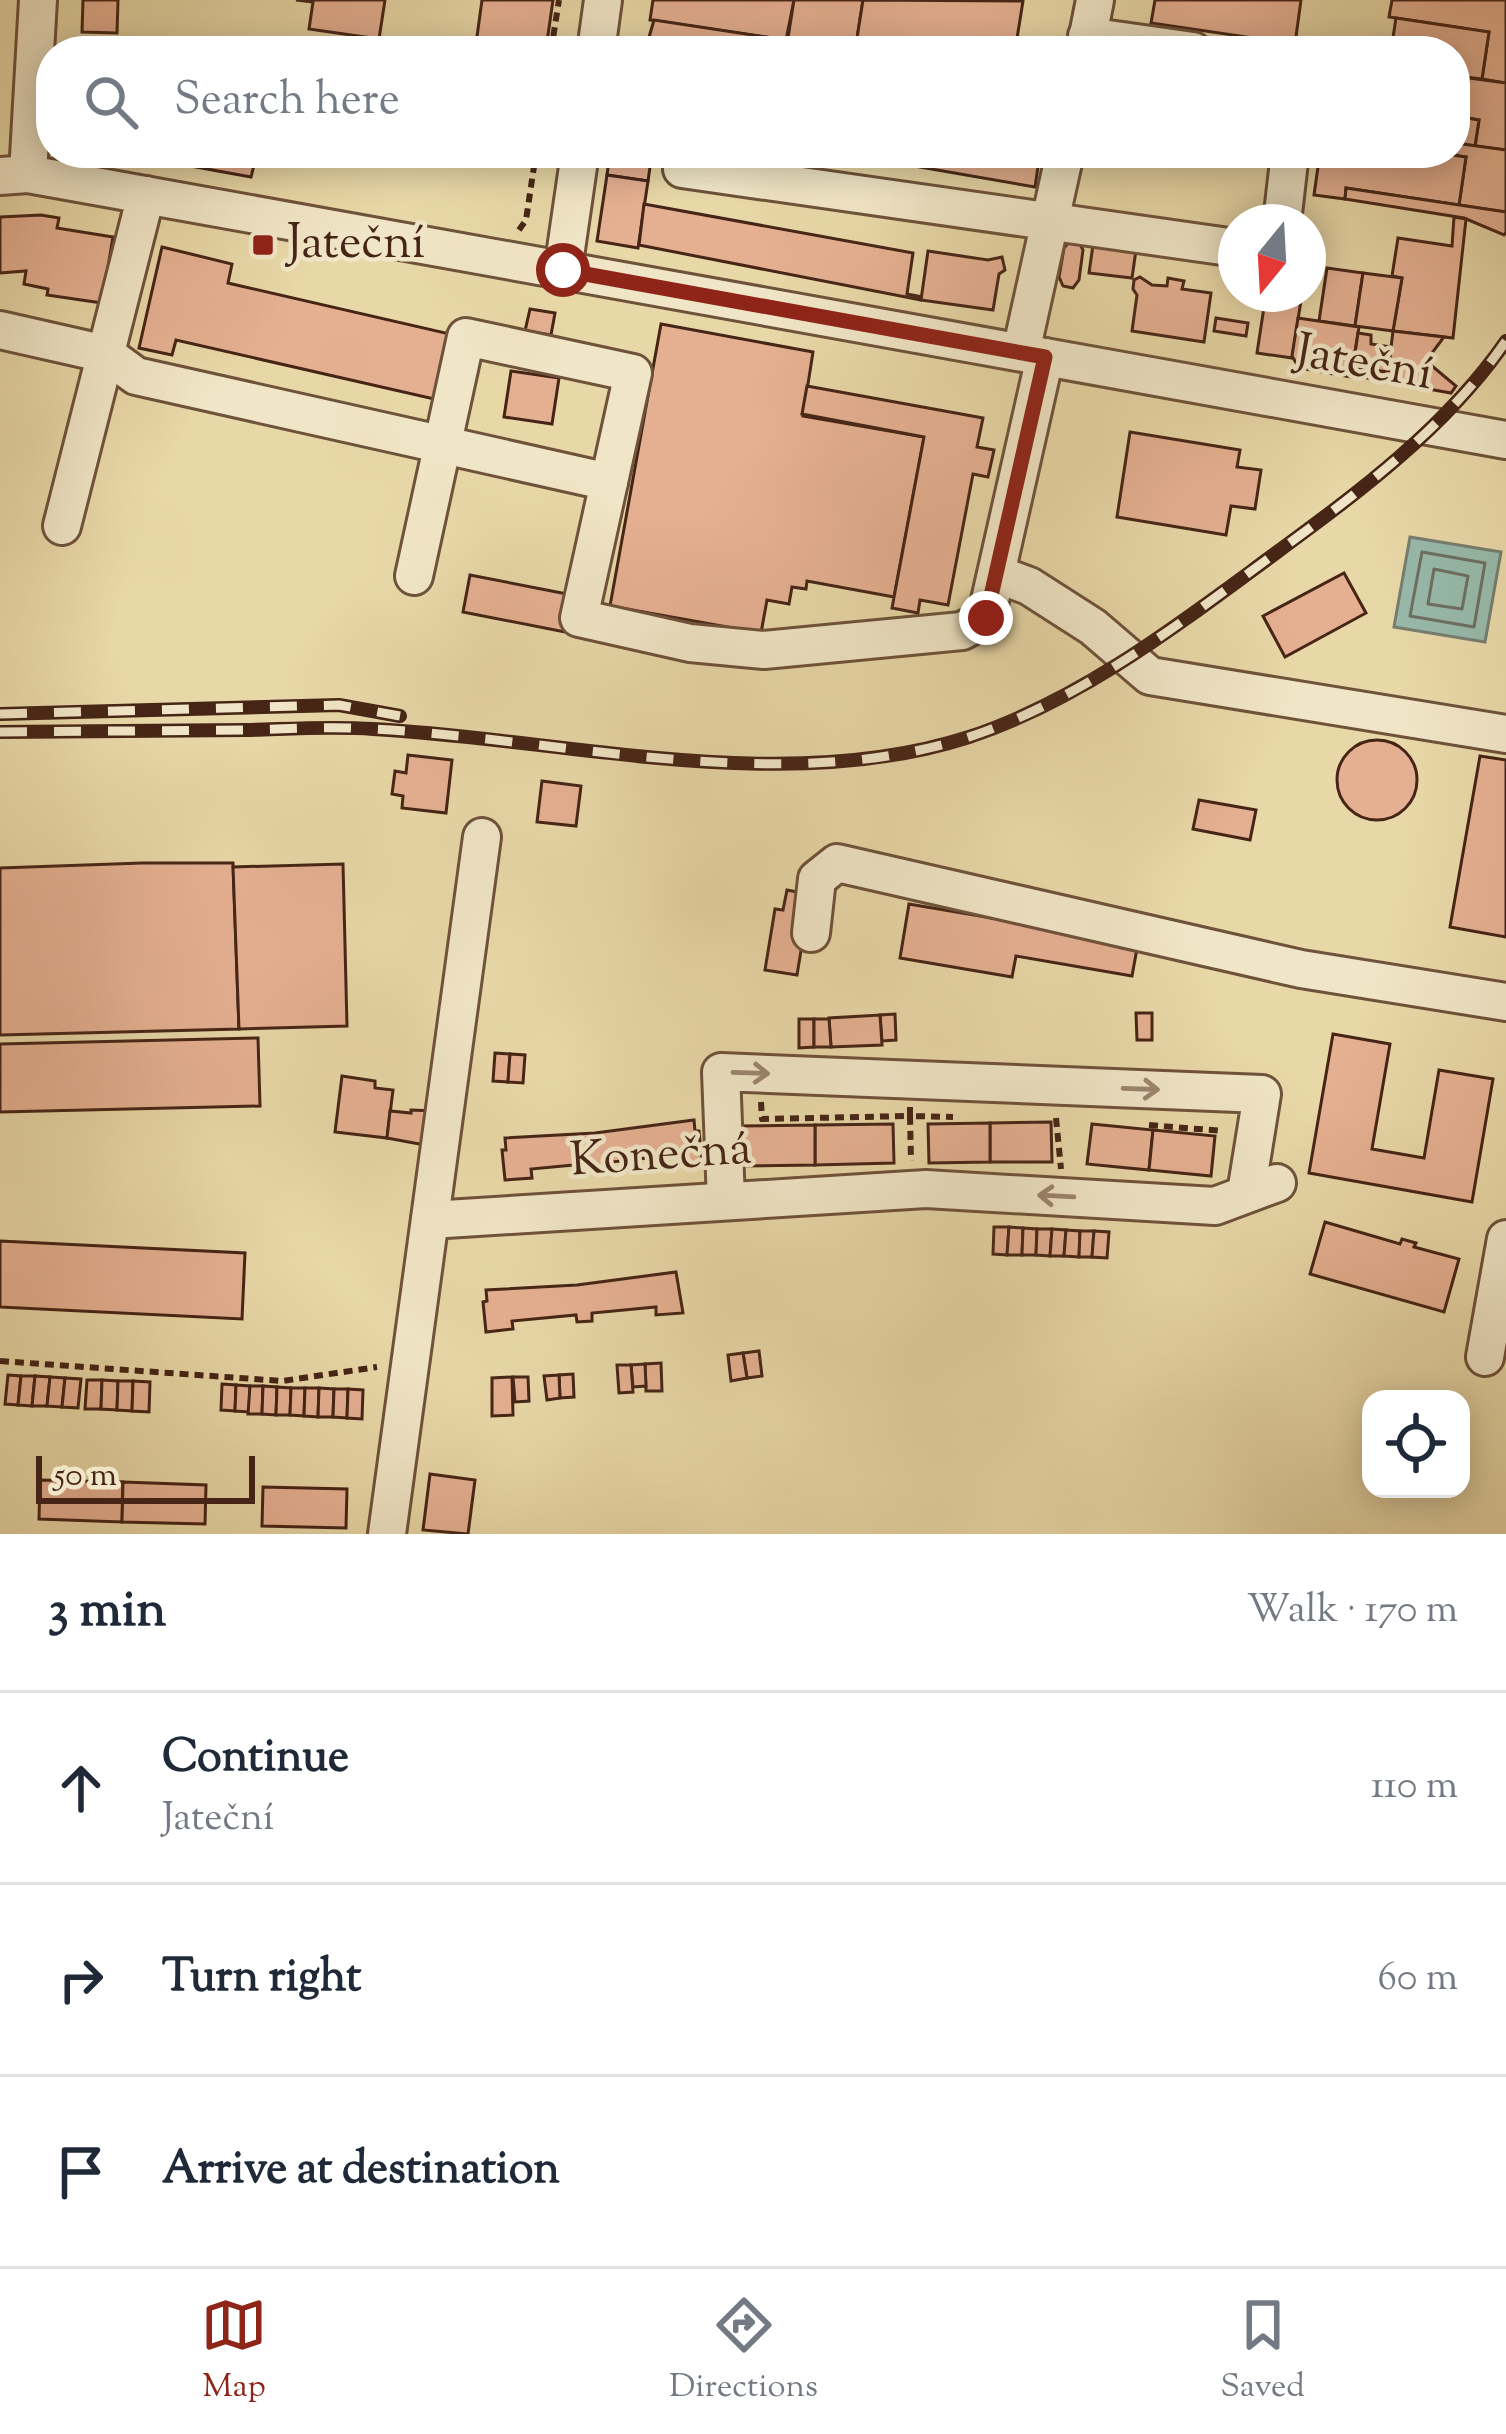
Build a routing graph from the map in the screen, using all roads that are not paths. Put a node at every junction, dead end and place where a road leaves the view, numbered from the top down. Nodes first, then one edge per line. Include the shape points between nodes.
1 (38, 0) edge
2 (603, 0) edge
3 (1095, 0) edge
4 (598, 36) edge
5 (1088, 36) edge
6 (578, 168) edge
7 (1061, 168) edge
8 (1288, 168) edge
9 (682, 169) dead end
10 (798, 170) edge
11 (14, 175) edge
12 (146, 195) junction
13 (1284, 204) edge
14 (1048, 224) junction
15 (1218, 246) edge
16 (563, 270) junction
17 (0, 330) edge
18 (106, 354) junction
19 (1033, 354) junction
20 (1506, 440) edge
21 (442, 445) junction
22 (609, 482) junction
23 (62, 526) dead end
24 (999, 575) junction
25 (414, 576) dead end
26 (1506, 734) edge
27 (482, 837) dead end
28 (811, 933) dead end
29 (1506, 1002) edge
30 (732, 1200) junction
31 (430, 1220) junction
32 (1506, 1239) edge
33 (1485, 1358) dead end
34 (387, 1534) edge

1 - 11 street
2 - 4 street
3 - 5 street
6 - 16 street
7 - 14 street
8 - 13 street
9 - 10 street
10 - 14 street
11 - 12 street, Jateční
12 - 16 street, Jateční
12 - 18 street
14 - 15 street
14 - 19 street
16 - 19 street, Jateční
17 - 18 street
18 - 21 street via 136,376
18 - 23 street
19 - 20 street, Jateční
19 - 24 street
21 - 22 street
21 - 22 street via 466,337 633,373
21 - 25 street
22 - 24 street via 579,618 690,643 837,646 962,631 986,618
24 - 26 street via 1093,627 1150,676
27 - 31 street
28 - 29 street via 818,879 837,863 1301,969
30 -> 30 street, Konečná via 721,1072 1262,1094 1246,1194 926,1189
30 - 31 street, Konečná
31 - 34 street
32 - 33 street

